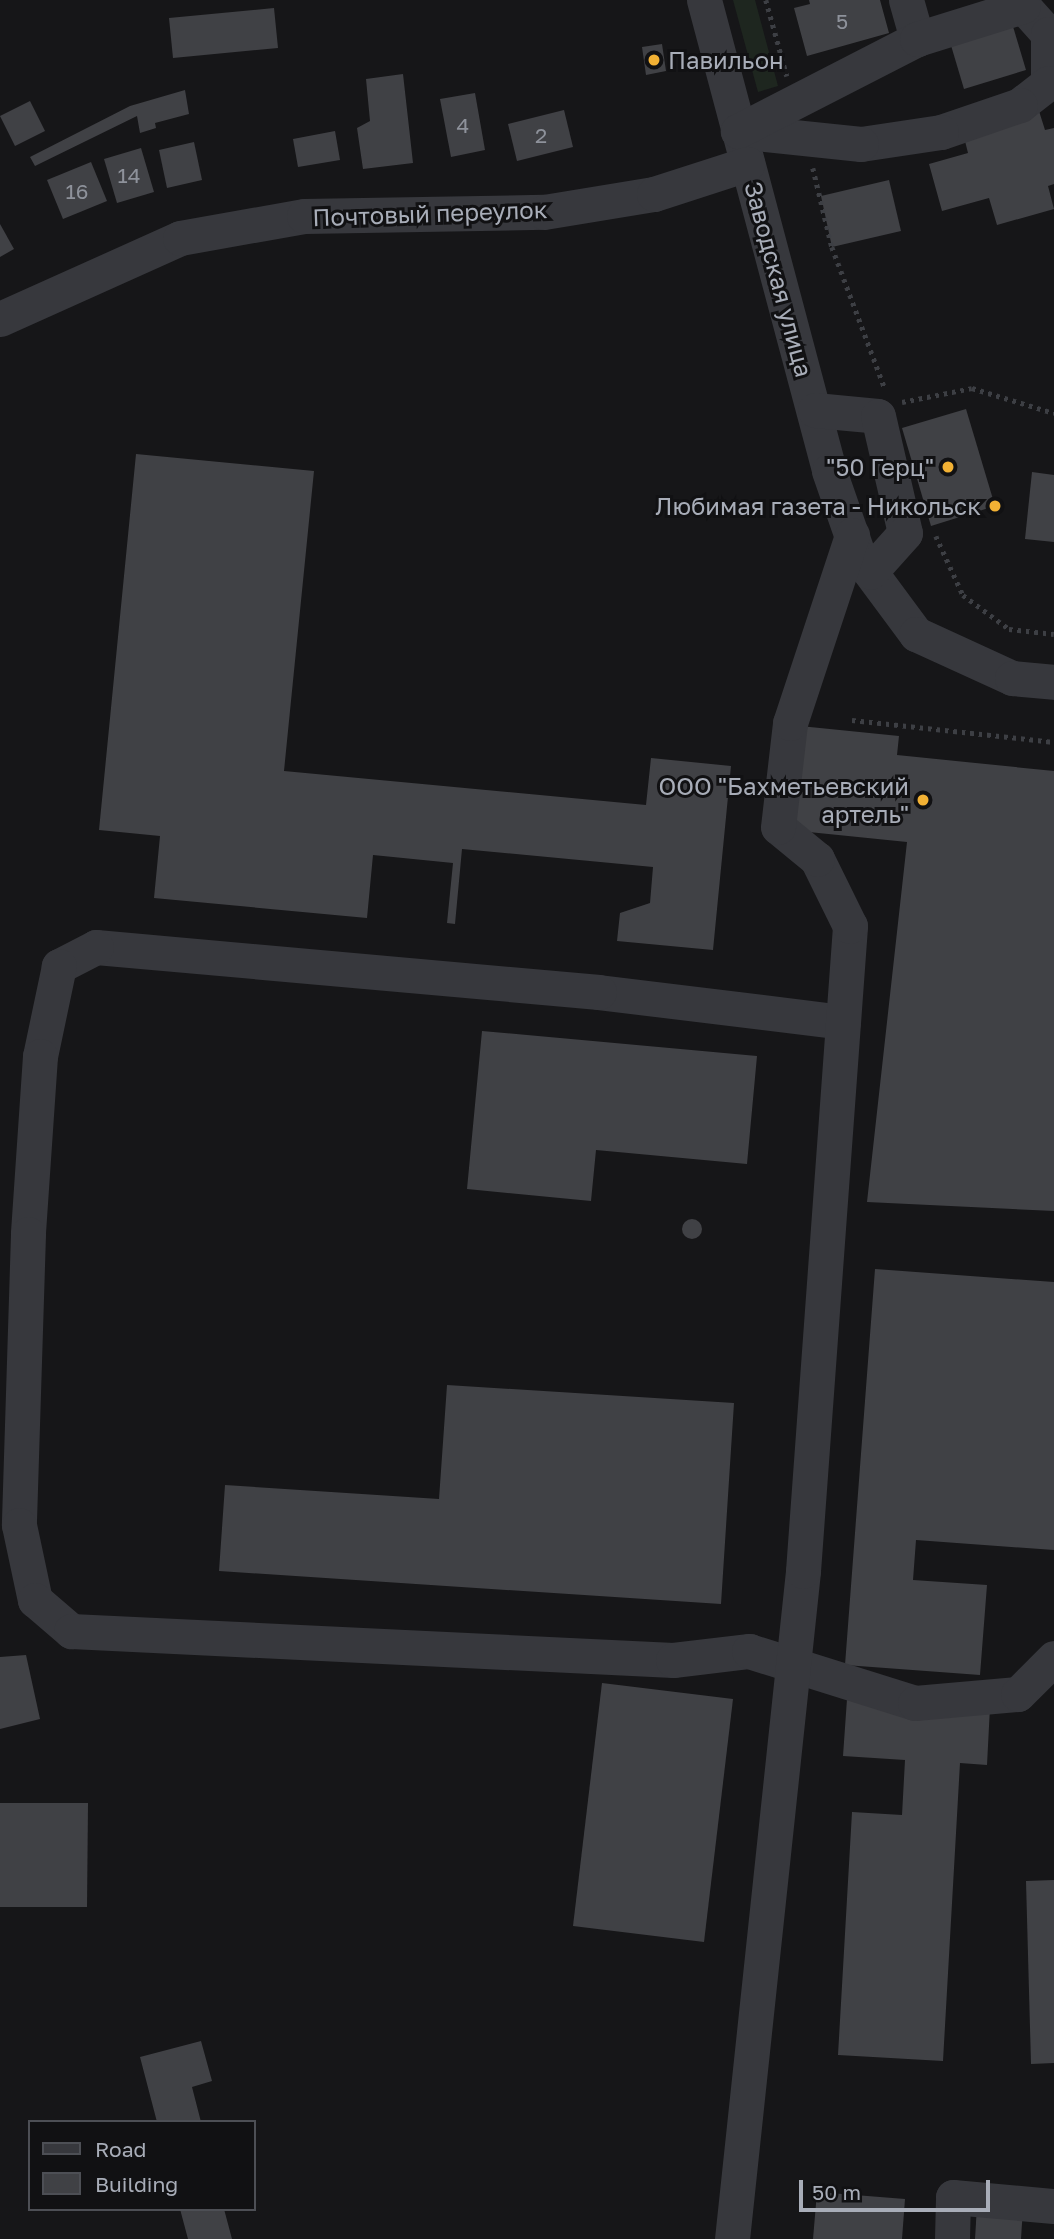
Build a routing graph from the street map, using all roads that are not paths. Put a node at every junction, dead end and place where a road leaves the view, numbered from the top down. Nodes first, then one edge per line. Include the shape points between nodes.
1 (704, 0) edge
2 (906, 0) edge
3 (917, 39) junction
4 (743, 148) junction
5 (0, 319) edge
6 (815, 410) junction
7 (860, 555) junction
8 (1054, 682) edge
9 (843, 1022) junction
10 (1054, 1658) edge
11 (794, 1662) junction
12 (1054, 2206) edge
13 (732, 2239) edge
14 (952, 2239) edge

1 - 4 street, Заводская улица
2 - 3 street
3 - 4 street, Почтовый переулок via 796,105
3 - 4 street, Почтовый переулок via 1023,6 1048,34 1048,83 1020,105 941,132 861,144 805,138
4 - 5 street, Почтовый переулок via 654,194 544,212 304,216 180,238
4 - 6 street, Заводская улица
6 - 7 street, Заводская улица
6 - 7 street via 878,416 905,533
7 - 8 street via 916,634 1012,678
7 - 9 street via 790,723 778,827 817,859 850,926
9 - 11 street
9 - 11 street via 599,992 96,947 59,966 40,1056 28,1234 19,1525 35,1600 71,1631 673,1660 749,1651
10 - 11 street via 1018,1694 915,1703
11 - 13 street
12 - 14 street via 953,2197

